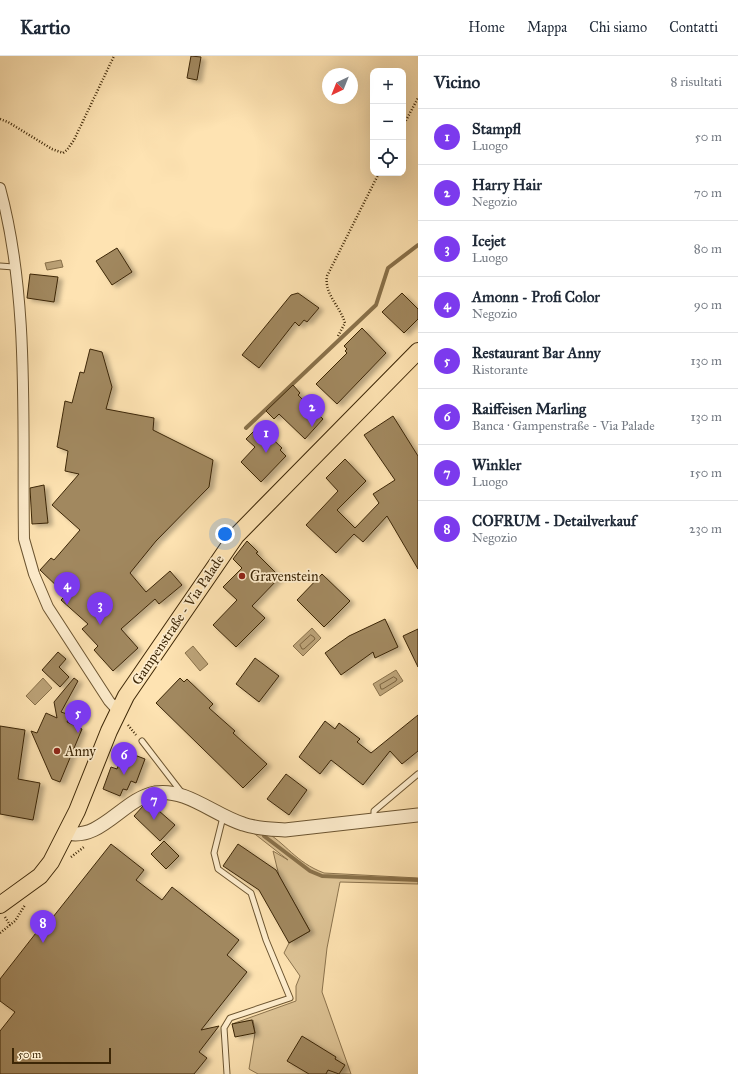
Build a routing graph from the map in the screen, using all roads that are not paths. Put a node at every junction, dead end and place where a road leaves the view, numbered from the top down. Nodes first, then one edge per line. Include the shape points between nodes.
1 (0, 188) edge
2 (0, 266) edge
3 (14, 267) junction
4 (418, 351) edge
5 (118, 711) junction
6 (142, 741) road end
7 (418, 774) edge
8 (185, 797) junction
9 (418, 815) edge
10 (223, 816) junction
11 (374, 820) junction
12 (67, 833) junction
13 (22, 888) junction
14 (0, 892) edge
15 (0, 905) edge
16 (227, 1074) edge

1 - 3 street
2 - 3 lane
3 - 5 street via 20,326 24,539 34,574 48,607 109,702
4 - 5 main road, Gampenstraße - Via Palade via 244,526 209,573
5 - 12 main road, Gampenstraße - Via Palade
6 - 8 lane
7 - 11 lane via 374,811
8 - 10 street
8 - 12 street via 171,792 140,797 93,830 83,834
9 - 11 street
10 - 11 street via 263,829 285,830
10 - 16 lane via 214,852 218,869 251,893 266,940 290,998 230,1018 224,1028
12 - 13 main road, Gampenstraße - Via Palade via 40,876
13 - 14 main road, Gampenstraße - Via Palade
13 - 15 main road, Gampenstraße - Via Palade

